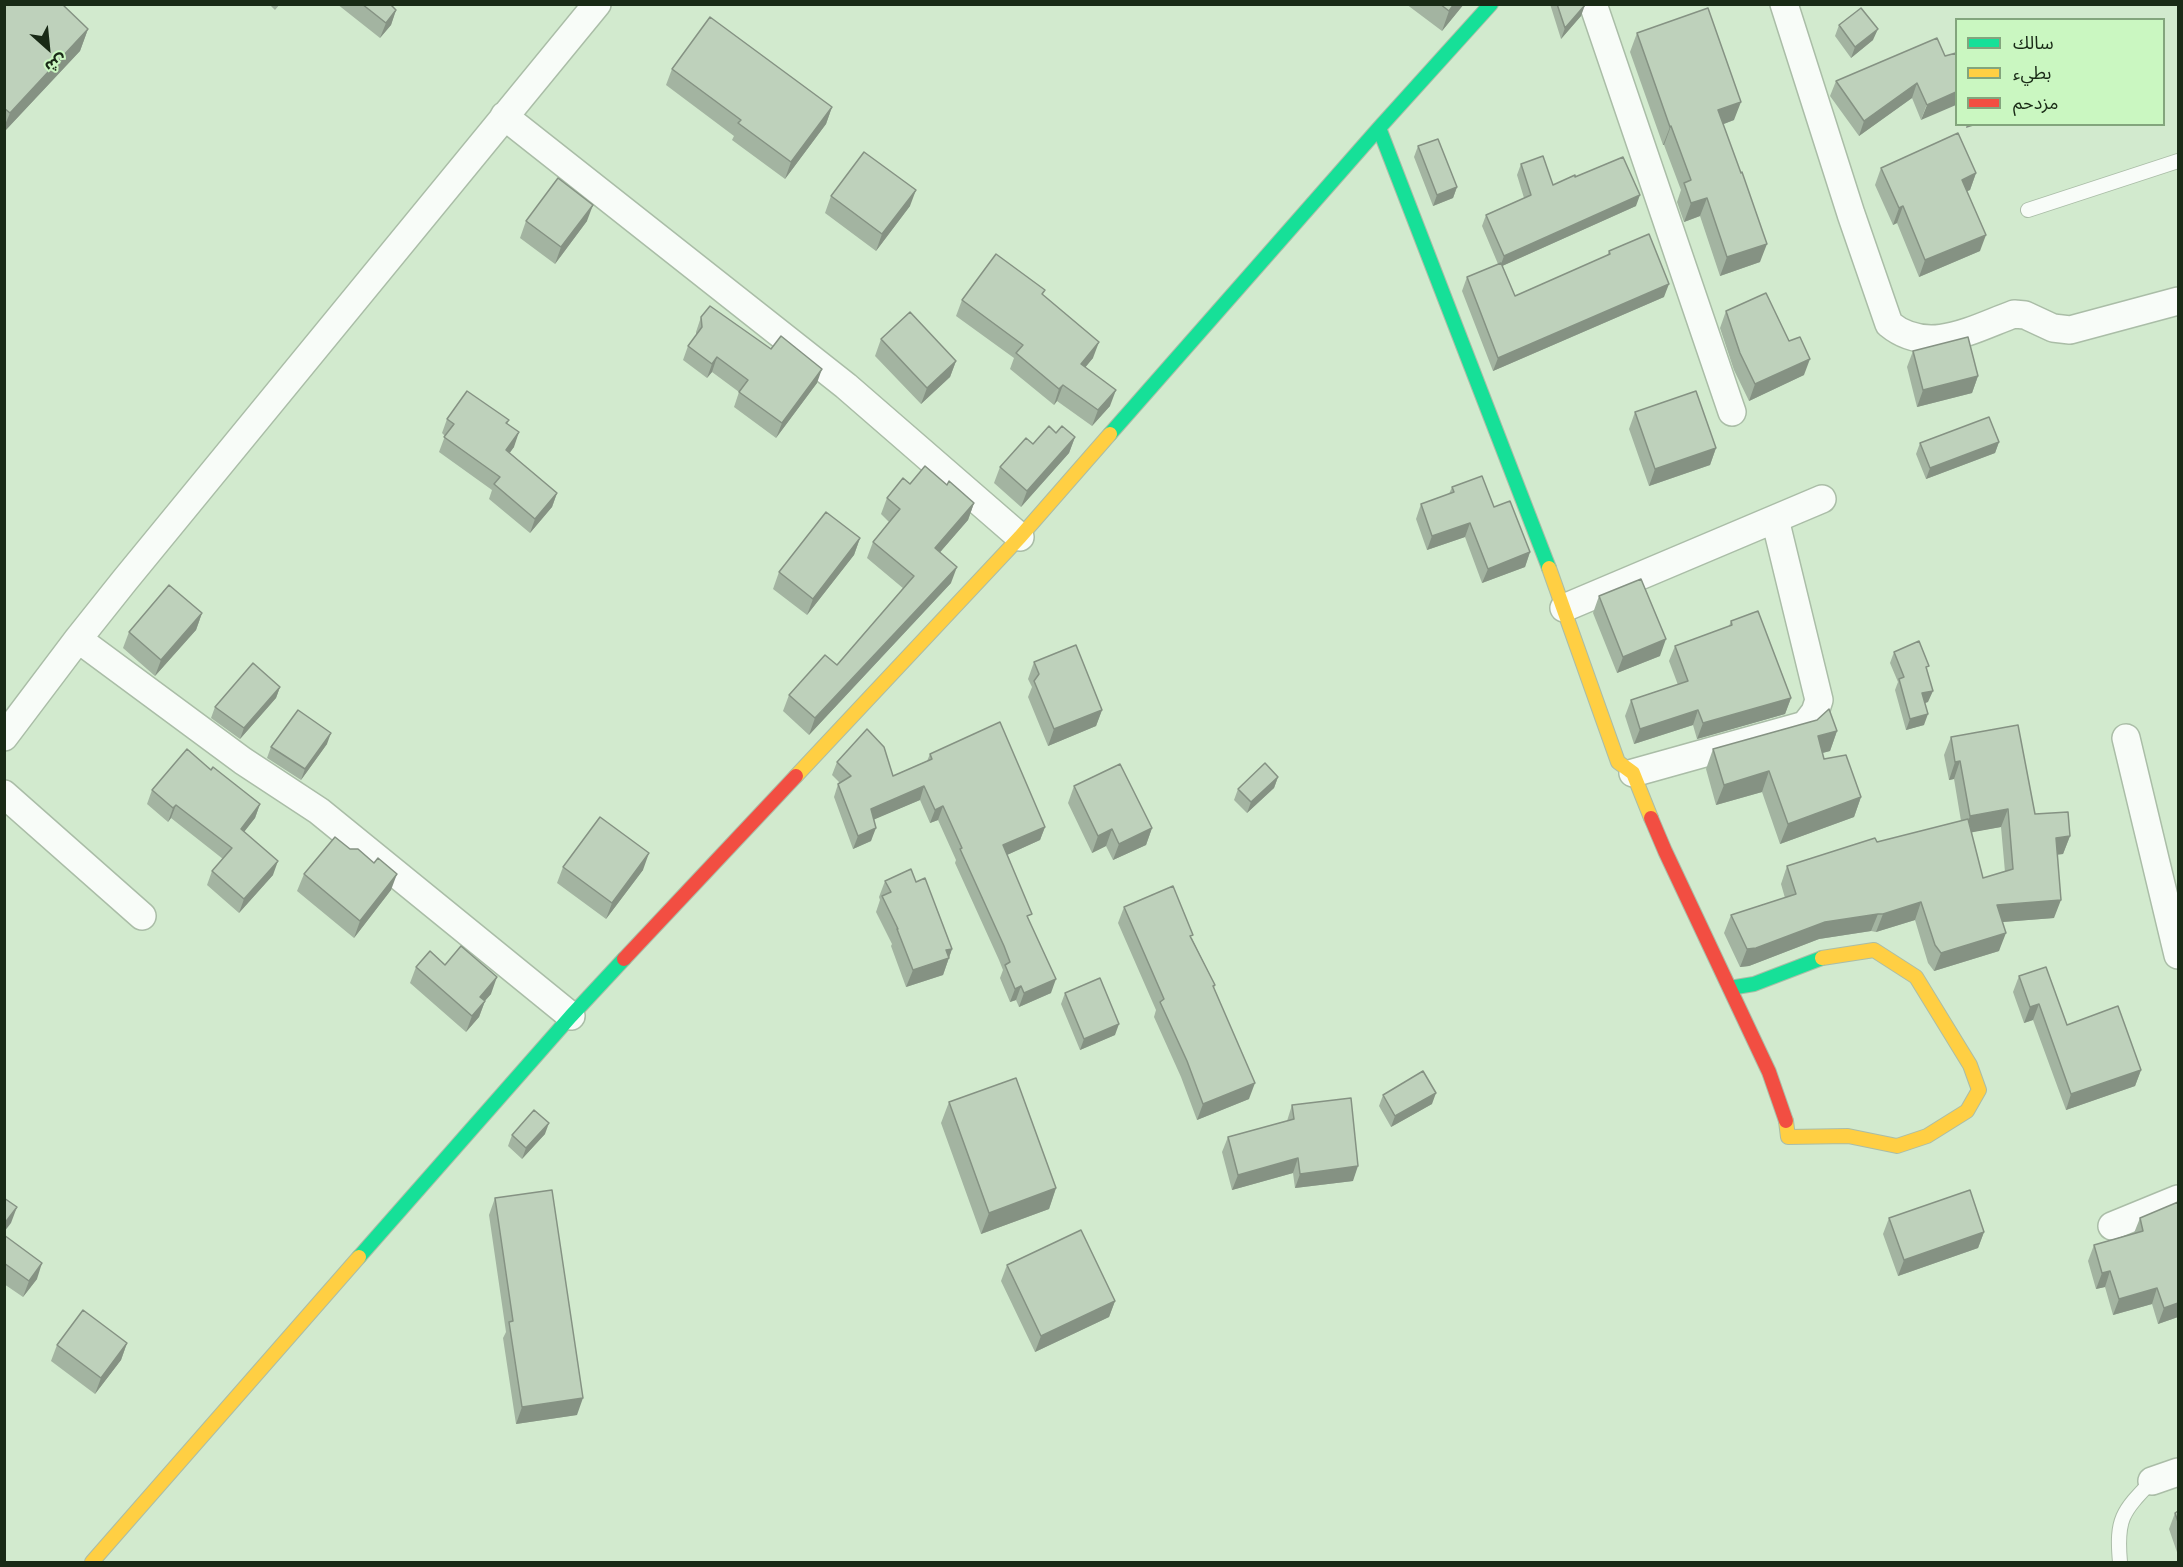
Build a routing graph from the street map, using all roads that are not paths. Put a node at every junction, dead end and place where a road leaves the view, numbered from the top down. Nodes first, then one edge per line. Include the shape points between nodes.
1 (597, 4) edge
2 (1491, 4) edge
3 (1593, 4) edge
4 (1784, 4) edge
5 (504, 116) junction
6 (1379, 128) junction
7 (2178, 161) edge
8 (2028, 210) dead end
9 (2178, 301) edge
10 (1732, 412) dead end
11 (1822, 499) dead end
12 (1775, 519) junction
13 (1020, 537) junction
14 (1564, 608) junction
15 (78, 639) junction
16 (4, 737) edge
17 (2126, 738) dead end
18 (1633, 773) junction
19 (4, 794) edge
20 (142, 916) dead end
21 (2178, 955) edge
22 (1730, 988) junction
23 (571, 1016) junction
24 (2178, 1199) edge
25 (2112, 1226) dead end
26 (2178, 1472) edge
27 (2152, 1481) joint
28 (92, 1563) edge
29 (2120, 1563) edge

1 - 5 street
2 - 6 street
3 - 10 street
4 - 9 street via 1889,324 1899,332 1918,339 1942,339 2014,314 2070,330
5 - 13 street via 846,386
5 - 15 street
6 - 13 street
6 - 14 street
7 - 8 lane
11 - 12 street
12 - 14 street
12 - 18 street via 1819,700 1815,712 1805,725
13 - 23 street
14 - 18 street via 1617,762
15 - 16 street
15 - 23 street via 243,761 319,811
17 - 21 street
18 - 22 street
19 - 20 street
22 - 22 street via 1769,1072 1788,1137 1848,1136 1897,1146 1926,1136 1967,1112 1979,1090 1970,1065 1916,977 1874,950 1825,957 1754,984
23 - 28 street
24 - 25 street
26 - 27 street
27 - 29 lane via 2129,1505 2121,1521 2117,1536

